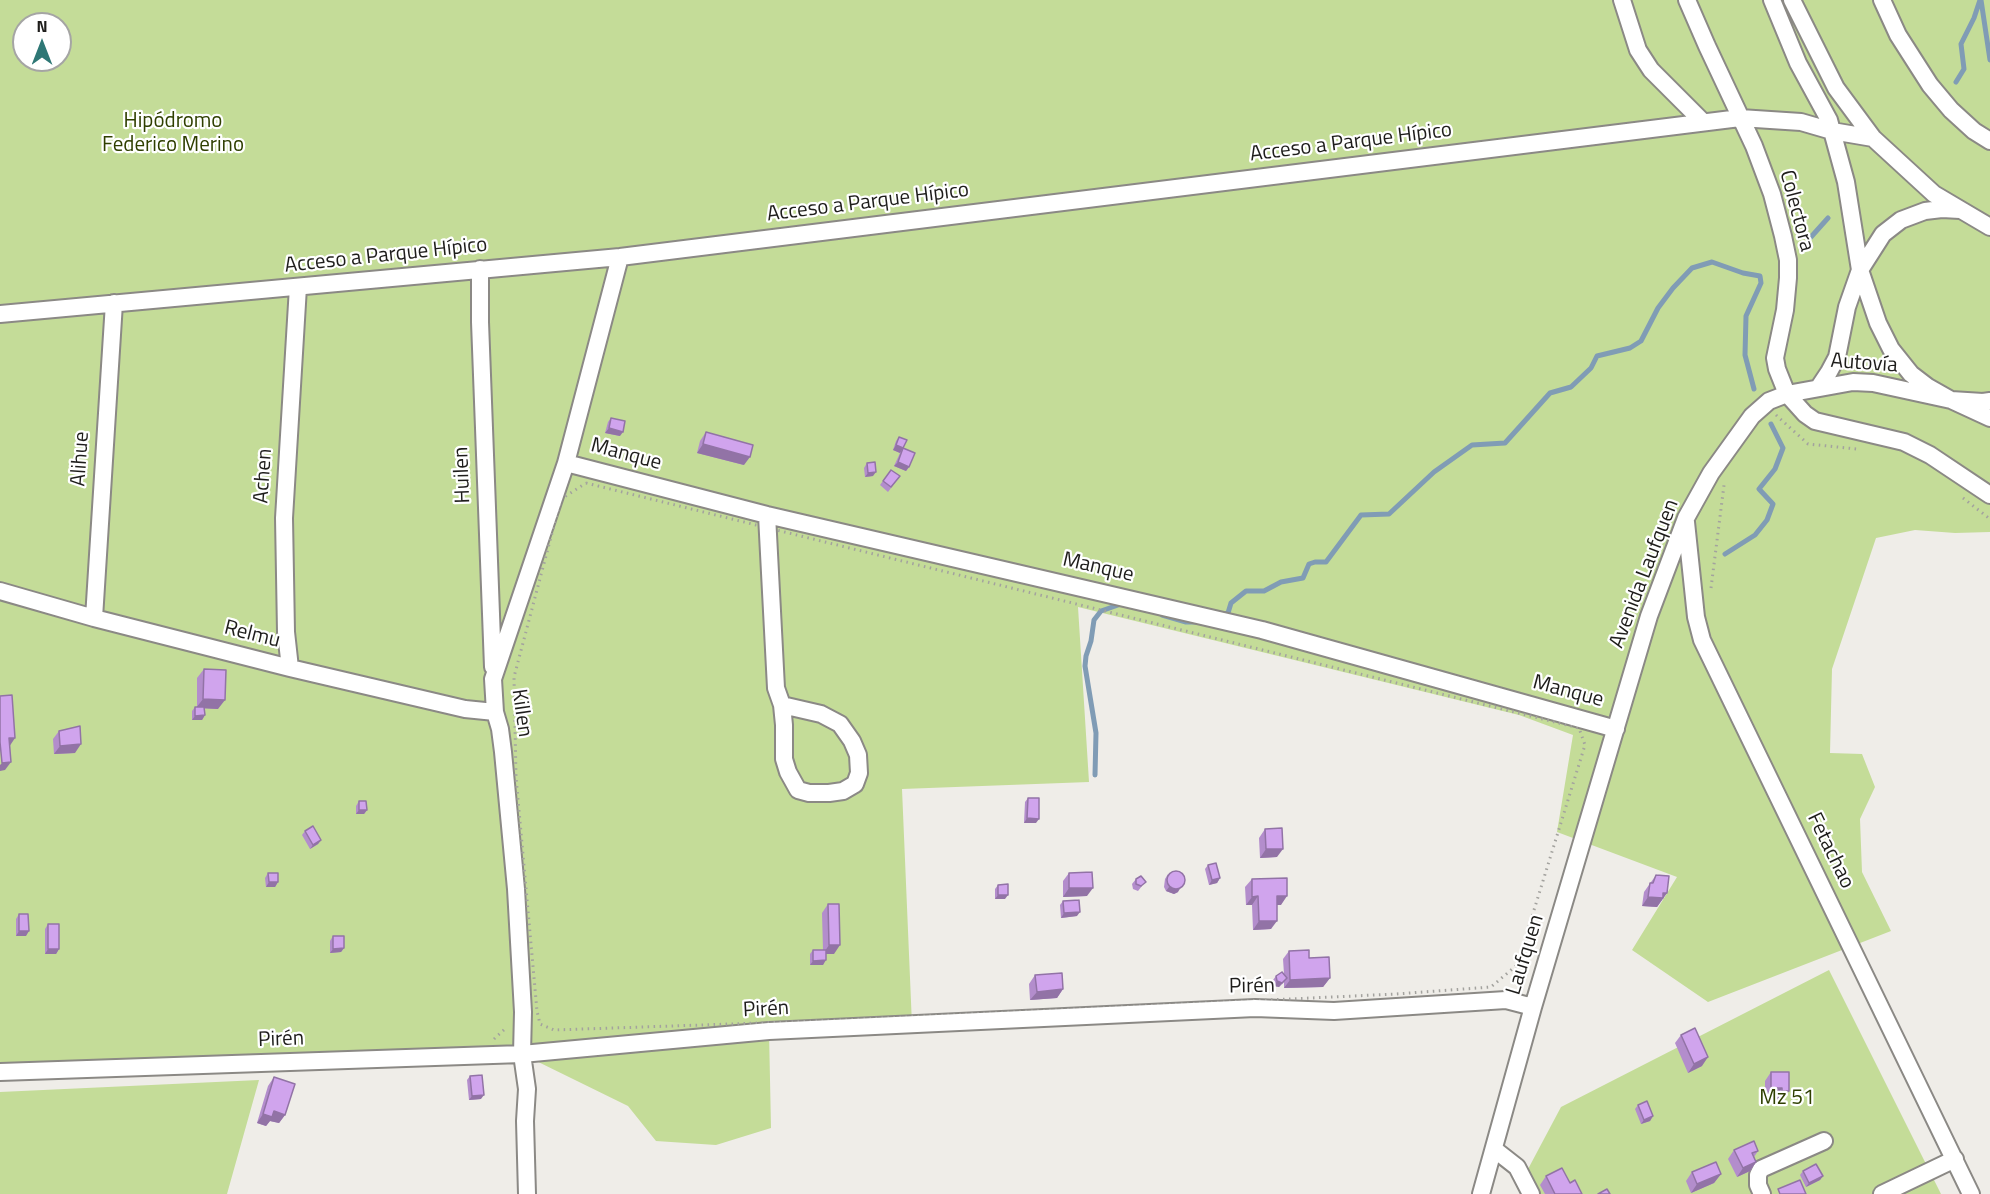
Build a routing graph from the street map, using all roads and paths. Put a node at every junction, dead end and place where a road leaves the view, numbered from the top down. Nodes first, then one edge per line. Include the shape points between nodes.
1 (1622, 0) edge
2 (1687, 0) edge
3 (1772, 0) edge
4 (1792, 0) edge
5 (1882, 0) edge
6 (1740, 118) junction
7 (1704, 122) junction
8 (1832, 131) junction
9 (1873, 138) junction
10 (1990, 141) edge
11 (1962, 210) junction
12 (1990, 221) edge
13 (1990, 227) edge
14 (620, 257) junction
15 (480, 269) junction
16 (1860, 270) junction
17 (298, 287) junction
18 (114, 303) junction
19 (0, 314) edge
20 (1819, 387) junction
21 (1787, 393) junction
22 (1951, 400) junction
23 (1990, 400) edge
24 (1777, 415) dead end
25 (1990, 418) edge
26 (1864, 450) dead end
27 (566, 463) junction
28 (1728, 477) dead end
29 (1955, 493) dead end
30 (1990, 495) edge
31 (1686, 518) junction
32 (1990, 519) edge
33 (767, 522) junction
34 (0, 591) edge
35 (1711, 591) dead end
36 (94, 618) junction
37 (290, 668) junction
38 (494, 679) junction
39 (782, 705) junction
40 (495, 712) junction
41 (1616, 729) junction
42 (1533, 1007) junction
43 (507, 1020) dead end
44 (492, 1041) dead end
45 (522, 1054) junction
46 (0, 1072) edge
47 (1824, 1141) dead end
48 (1494, 1149) junction
49 (1954, 1159) junction
50 (527, 1194) edge
51 (1481, 1194) edge
52 (1531, 1194) edge
53 (1762, 1194) edge
54 (1882, 1194) edge
55 (1971, 1194) edge

1 - 7 street via 1638,50 1651,70
2 - 6 street, Colectora
3 - 8 street, Autovía
4 - 9 street, Autovía via 1836,88
5 - 10 street via 1898,35 1930,85 1951,110
6 - 7 street, Acceso a Parque Hípico
6 - 8 street, Acceso a Parque Hípico via 1801,122
6 - 21 street, Colectora via 1772,194 1788,260 1785,310 1775,358
7 - 14 street, Acceso a Parque Hípico
8 - 9 street
8 - 16 street, Autovía via 1846,182
9 - 11 street, Autovía via 1935,194
11 - 12 street, Autovía
11 - 13 street, Autovía
11 - 16 street, Autovía via 1925,211 1901,220 1884,234
14 - 15 street, Acceso a Parque Hípico
14 - 27 street, Killen
15 - 17 street, Acceso a Parque Hípico
15 - 38 street, Huilen
16 - 20 street, Autovía via 1847,307 1837,357
16 - 22 street, Autovía via 1874,314 1891,349 1911,374
17 - 18 street, Acceso a Parque Hípico
17 - 37 street, Achen via 284,518
18 - 19 street, Acceso a Parque Hípico
18 - 36 street, Alihue
20 - 21 street, Avenida Laufquen
20 - 22 street, Autovía via 1873,383
21 - 30 street, Colectora via 1815,421 1904,442
21 - 31 street, Avenida Laufquen via 1769,401 1752,416 1711,473
22 - 23 street
22 - 25 street, Autovía
24 - 26 path via 1808,444
27 - 33 street, Manque
27 - 38 street, Killen
28 - 35 path via 1719,517
29 - 32 path
31 - 41 street, Avenida Laufquen via 1648,616
31 - 49 street, Fetachao via 1702,640
33 - 33 path via 586,483 561,499 514,677 516,777 540,1024 554,1030 819,1021 1396,994 1491,987 1517,965 1586,745 1579,728
33 - 39 street via 776,688
33 - 41 street, Manque via 1262,630
34 - 36 street, Relmu
36 - 37 street, Relmu
37 - 40 street, Relmu via 465,710
38 - 40 street, Killen
39 - 39 street via 784,759 798,790 829,793 855,784 858,755 840,724 821,714
40 - 45 street, Killen via 503,752 516,889
41 - 42 street, Laufquen
42 - 45 street, Pirén via 1506,1000 1334,1011 1243,1008 769,1031
42 - 48 street, Laufquen
43 - 44 path via 507,1026
45 - 46 street, Pirén
45 - 50 street, Killen via 527,1089
47 - 53 street via 1761,1169 1758,1185
48 - 51 street, Laufquen
48 - 52 street via 1517,1167
49 - 54 street
49 - 55 street, Fetachao

